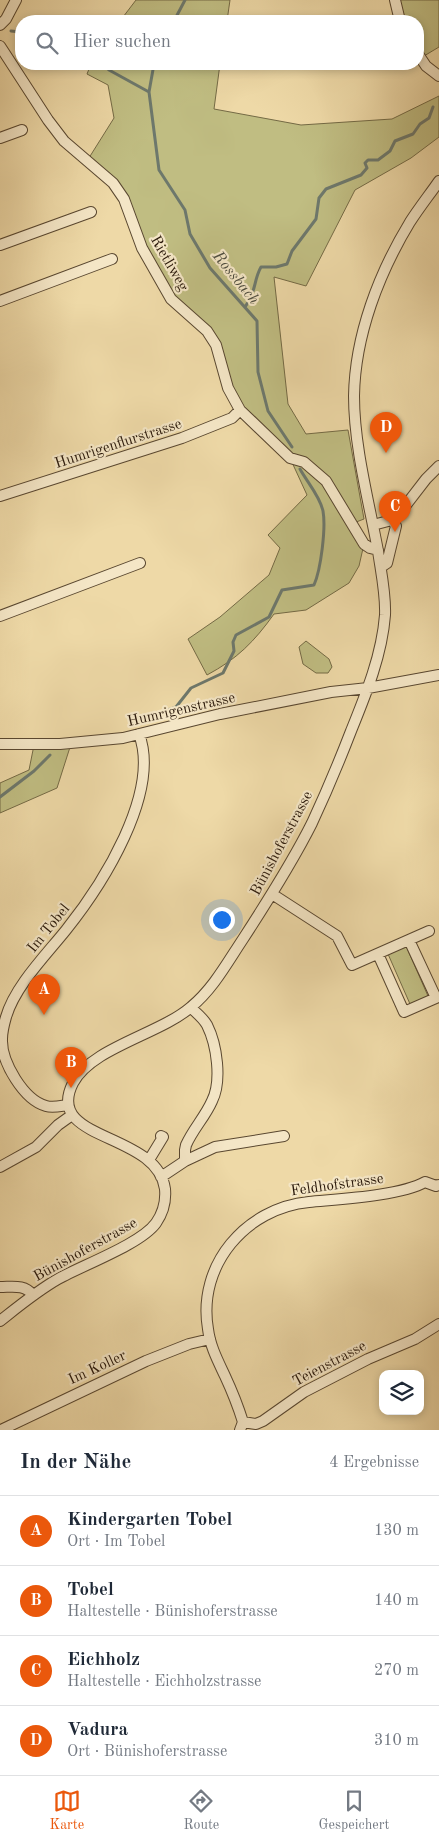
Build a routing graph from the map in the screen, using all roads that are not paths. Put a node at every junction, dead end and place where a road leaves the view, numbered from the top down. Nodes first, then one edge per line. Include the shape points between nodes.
1 (16, 0) edge
2 (395, 0) edge
3 (399, 15) edge
4 (0, 24) edge
5 (0, 46) edge
6 (424, 63) edge
7 (15, 69) edge
8 (16, 70) edge
9 (439, 76) edge
10 (22, 130) dead end
11 (0, 138) edge
12 (439, 181) edge
13 (91, 212) dead end
14 (0, 245) edge
15 (112, 259) dead end
16 (0, 301) edge
17 (240, 410) junction
18 (439, 466) edge
19 (0, 496) edge
20 (392, 520) junction
21 (373, 525) junction
22 (378, 550) junction
23 (140, 563) dead end
24 (384, 565) junction
25 (0, 616) edge
26 (439, 675) edge
27 (368, 688) junction
28 (139, 734) junction
29 (0, 744) edge
30 (272, 894) junction
31 (429, 931) dead end
32 (409, 940) junction
33 (378, 954) junction
34 (191, 1008) junction
35 (3, 1064) edge
36 (68, 1105) junction
37 (72, 1115) junction
38 (160, 1136) dead end
39 (284, 1136) dead end
40 (149, 1160) junction
41 (185, 1161) junction
42 (0, 1167) edge
43 (161, 1177) junction
44 (439, 1185) edge
45 (0, 1287) edge
46 (33, 1295) junction
47 (0, 1321) edge
48 (439, 1324) edge
49 (210, 1339) junction
50 (242, 1426) edge
51 (1, 1430) edge

1 - 4 street
2 - 3 street
5 - 7 street, Rietliweg
6 - 9 street
8 - 17 street, Rietliweg via 64,141 120,191 142,248 171,299 207,331 216,345 228,388
10 - 11 street
12 - 21 street, Bünishoferstrasse via 411,221 384,270 364,325 354,394 355,418
13 - 14 street
15 - 16 street
17 - 19 street, Humrigenflurstrasse via 232,418 198,433
17 - 22 street, Rietliweg via 290,458 304,462 326,481 364,544
18 - 20 street
20 - 21 street
20 - 24 street via 396,526
21 - 22 street, Bünishoferstrasse
22 - 24 street, Bünishoferstrasse
23 - 25 street
24 - 27 street, Bünishoferstrasse via 385,612 381,642
26 - 27 street, Humrigenstrasse
27 - 28 street, Humrigenstrasse via 220,714
27 - 30 street, Bünishoferstrasse via 311,825
28 - 29 street, Humrigenstrasse via 70,744
28 - 35 street, Im Tobel via 144,746 142,780 138,801 119,850 86,904 14,998 6,1017 2,1041
30 - 33 street via 337,936 352,965
30 - 34 street, Bünishoferstrasse via 216,980
31 - 32 street
32 - 33 street
32 - 33 street via 436,998 404,1012
34 - 36 street, Bünishoferstrasse via 88,1065 75,1079
34 - 41 street via 208,1028 216,1058 217,1082 212,1101 186,1145
35 - 36 street, Im Tobel via 37,1102 54,1107
36 - 37 street
37 - 40 street, Bünishoferstrasse via 84,1126 136,1150
37 - 42 street via 36,1147
38 - 40 street via 163,1137
39 - 41 street via 215,1147
40 - 43 street, Bünishoferstrasse
41 - 43 street
43 - 46 street, Bünishoferstrasse via 164,1204 151,1228 130,1243 72,1271
44 - 49 street, Feldhofstrasse via 425,1182 415,1188 294,1203 264,1215 233,1239 213,1273 206,1306
45 - 46 street via 21,1286
46 - 47 street, Bünishoferstrasse
48 - 50 street, Teienstrasse via 415,1339 304,1392 263,1421
49 - 50 street, Feldhofstrasse
49 - 51 street, Im Koller via 146,1361

